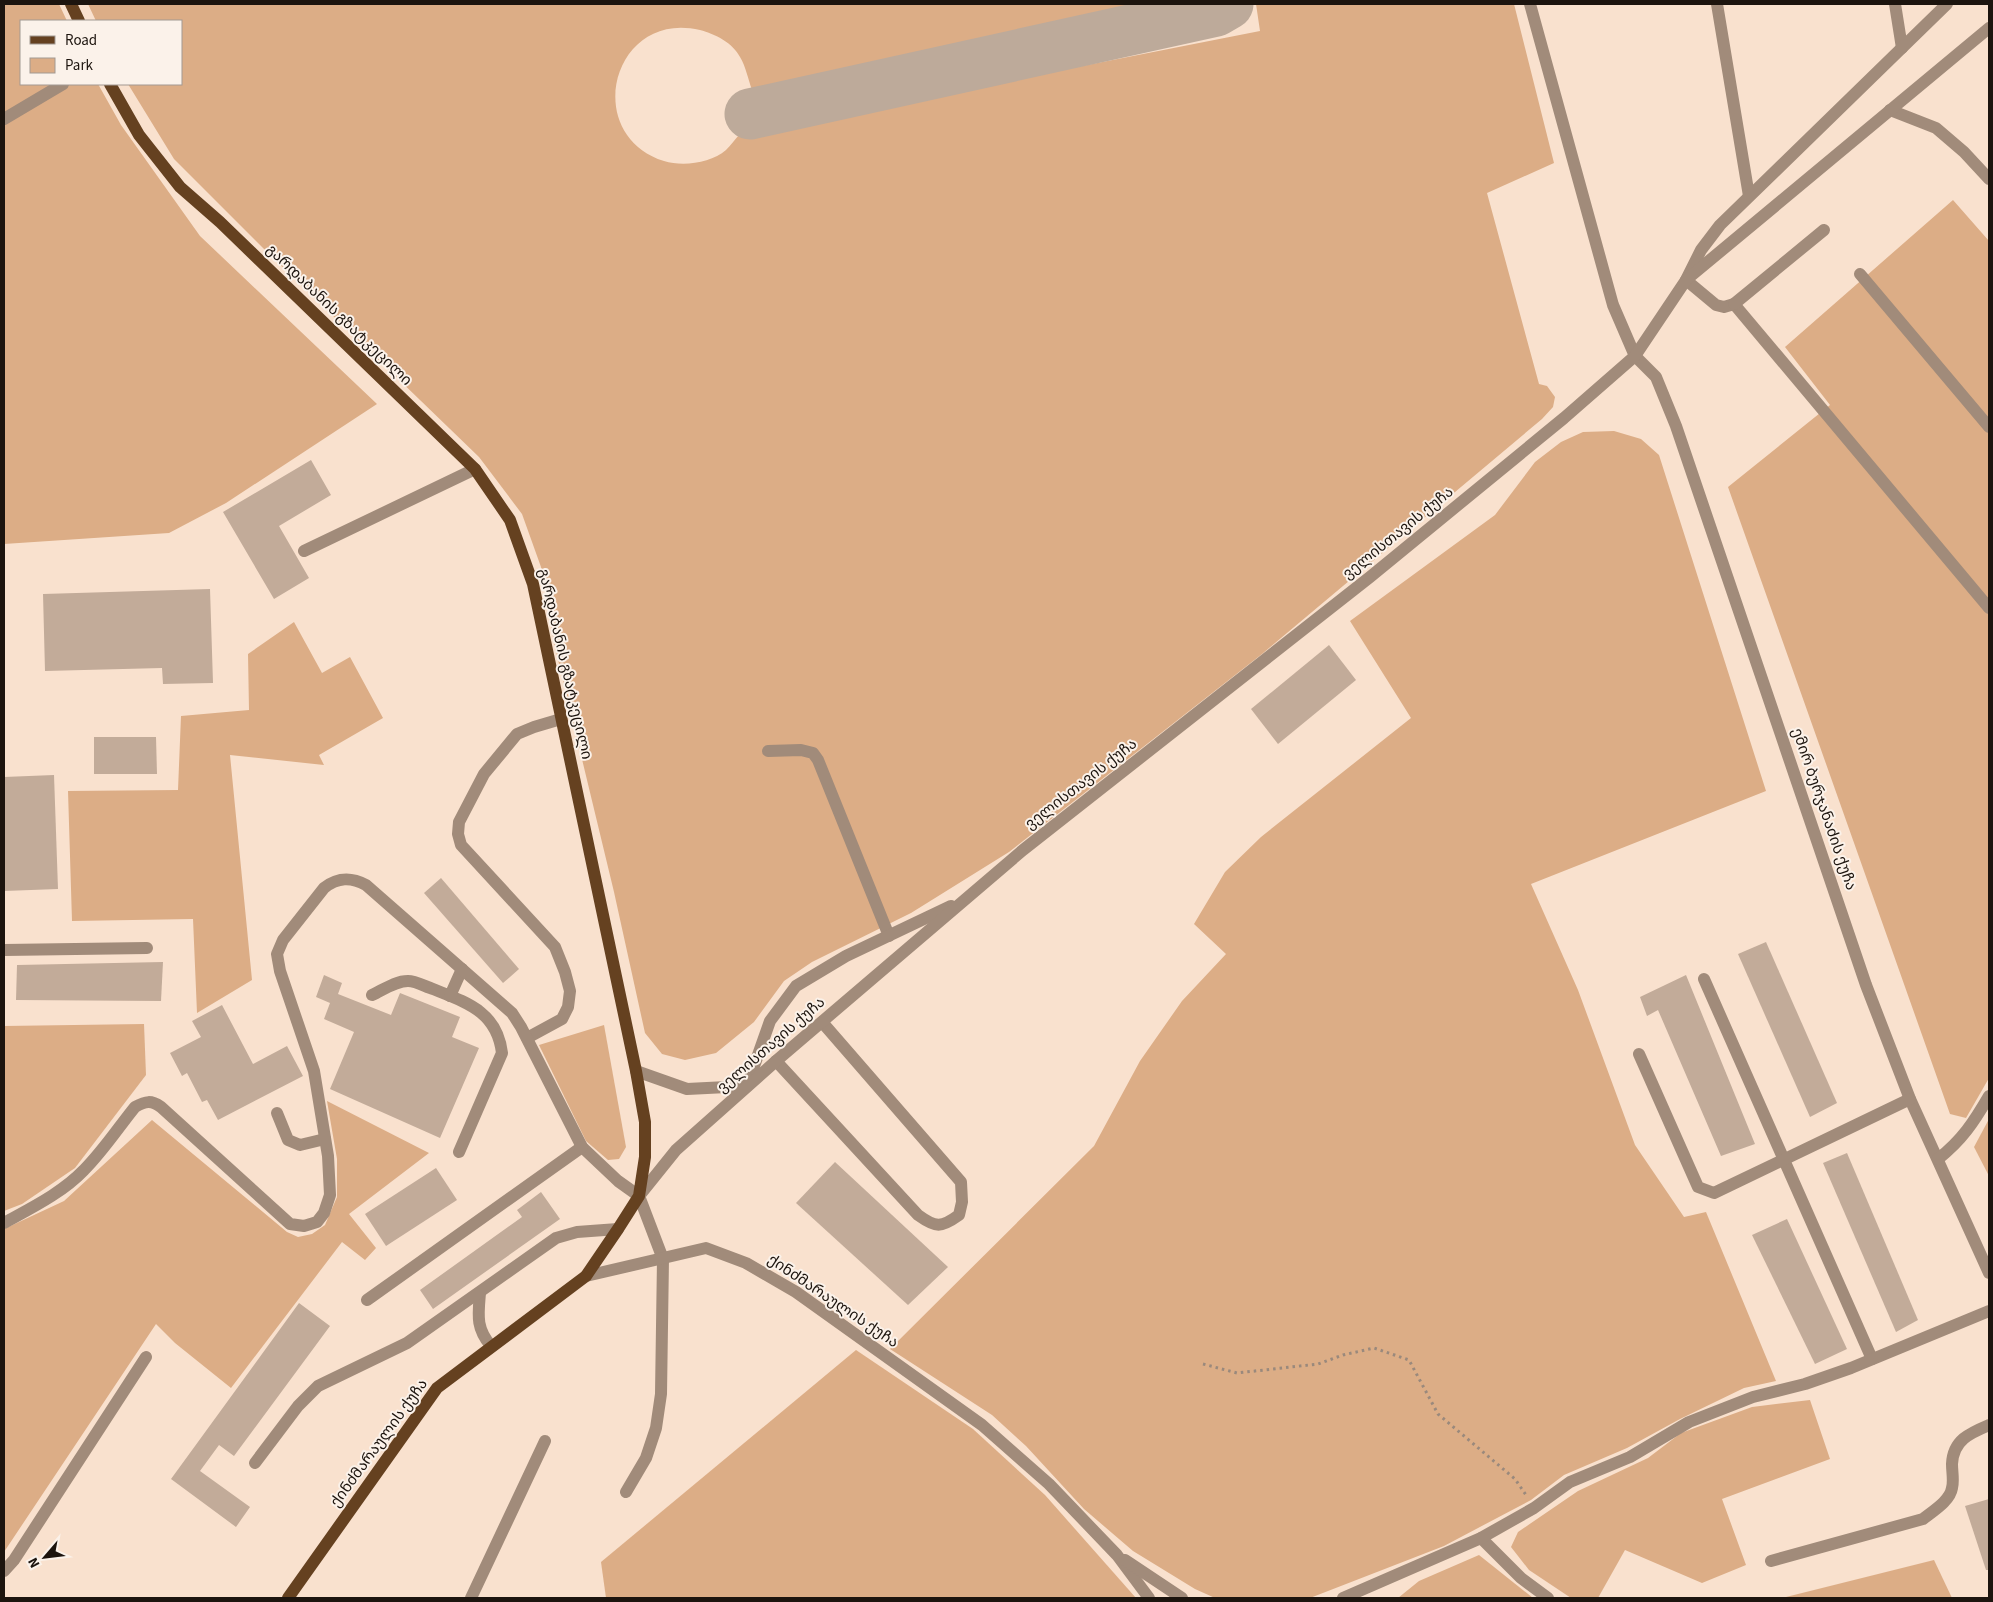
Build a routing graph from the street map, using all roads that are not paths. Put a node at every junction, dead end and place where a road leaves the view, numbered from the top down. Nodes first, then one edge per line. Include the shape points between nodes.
1 (71, 4) edge
2 (1530, 4) edge
3 (1717, 4) edge
4 (1895, 4) edge
5 (1947, 4) edge
6 (79, 20) edge
7 (1989, 28) edge
8 (1902, 48) junction
9 (61, 85) edge
10 (111, 85) edge
11 (1890, 110) junction
12 (4, 119) edge
13 (1989, 178) edge
14 (1749, 196) junction
15 (1824, 230) dead end
16 (1860, 274) dead end
17 (1686, 280) junction
18 (1734, 304) junction
19 (1635, 356) junction
20 (1989, 427) edge
21 (475, 469) junction
22 (304, 551) dead end
23 (1989, 608) edge
24 (561, 720) junction
25 (768, 751) dead end
26 (968, 898) junction
27 (889, 936) junction
28 (147, 948) dead end
29 (4, 950) edge
30 (462, 970) junction
31 (1704, 979) dead end
32 (372, 995) dead end
33 (450, 996) junction
34 (822, 1022) junction
35 (527, 1038) junction
36 (1639, 1054) dead end
37 (776, 1061) junction
38 (636, 1071) junction
39 (747, 1086) junction
40 (1989, 1096) edge
41 (1910, 1099) junction
42 (276, 1112) dead end
43 (326, 1139) junction
44 (582, 1147) junction
45 (459, 1152) dead end
46 (1938, 1158) junction
47 (1783, 1159) junction
48 (639, 1196) junction
49 (4, 1223) edge
50 (618, 1229) junction
51 (663, 1259) junction
52 (1989, 1273) edge
53 (586, 1276) junction
54 (480, 1293) junction
55 (368, 1300) dead end
56 (1989, 1311) edge
57 (491, 1346) junction
58 (146, 1357) dead end
59 (1872, 1359) junction
60 (1989, 1425) edge
61 (545, 1441) dead end
62 (255, 1463) dead end
63 (626, 1492) dead end
64 (1481, 1538) junction
65 (1117, 1555) junction
66 (1771, 1561) dead end
67 (4, 1572) edge
68 (1347, 1597) edge
69 (288, 1598) edge
70 (472, 1598) edge
71 (1149, 1598) edge
72 (1182, 1598) edge
73 (1548, 1598) edge

1 - 6 main road
2 - 19 street via 1613,305
3 - 14 street
4 - 8 street
5 - 8 street
7 - 11 street
8 - 14 street
9 - 12 street
10 - 21 main road, გარდაბანის გზატკეცილი via 139,135 180,187
11 - 13 street via 1936,128
11 - 17 street
14 - 17 street via 1701,250
15 - 18 street
16 - 20 street
17 - 18 street via 1716,304 1724,307
17 - 19 street, ველისთავის ქუჩა
18 - 23 street
19 - 26 street, ველისთავის ქუჩა via 1370,577 1023,850
19 - 41 street, ემირ ბურჯანაძის ქუჩა via 1656,377 1676,426 1866,985
21 - 22 street
21 - 24 main road, გარდაბანის გზატკეცილი via 510,520 533,584
24 - 35 street via 517,734 484,774 460,822 458,834 461,844 555,947 565,972 570,991 562,1019
24 - 38 main road, გარდაბანის გზატკეცილი
25 - 27 street via 801,750 812,753 818,760
26 - 27 street
26 - 34 street, ველისთავის ქუჩა
27 - 39 street via 846,956 796,986 770,1021
28 - 29 street
30 - 33 street
30 - 35 street via 512,1013
30 - 43 street via 366,885 345,878 324,888 283,940 277,954 314,1071
31 - 47 street
32 - 33 street via 399,982 410,981
33 - 45 street via 481,1010 500,1038 502,1053
34 - 37 street, ველისთავის ქუჩა
34 - 37 street via 961,1182 959,1215 945,1225 931,1224 918,1216
35 - 44 street
36 - 47 street via 1698,1187 1714,1193
37 - 39 street, ველისთავის ქუჩა
38 - 39 street via 687,1090
38 - 48 main road, გარდაბანის გზატკეცილი via 645,1122
39 - 48 street, ველისთავის ქუჩა via 676,1150
40 - 46 street via 1973,1124 1954,1146
41 - 46 street, ემირ ბურჯანაძის ქუჩა
41 - 47 street
42 - 43 street via 288,1140 300,1145
43 - 49 street via 330,1195 324,1213 317,1222 304,1226 290,1224 161,1107 145,1101 135,1107 72,1181
44 - 48 street
44 - 55 street
46 - 52 street, ემირ ბურჯანაძის ქუჩა
47 - 59 street
48 - 50 main road, ველისთავის ქუჩა
48 - 51 street
50 - 53 main road, ველისთავის ქუჩა
50 - 54 street via 577,1232 556,1238
51 - 53 street, ქინძმარაულის ქუჩა
51 - 63 street via 661,1394 656,1428 646,1458
51 - 65 street, ქინძმარაულის ქუჩა via 706,1248 746,1263 796,1292 982,1425 1048,1484
53 - 57 main road, ქინძმარაულის ქუჩა
54 - 57 street via 478,1316 481,1335
54 - 62 street via 406,1343 318,1386 298,1406
56 - 59 street
57 - 69 main road, ქინძმარაულის ქუჩა via 437,1388
58 - 67 street
59 - 64 street via 1804,1384 1753,1397 1689,1422 1630,1457 1570,1482 1534,1508
60 - 66 street via 1958,1443 1952,1461 1952,1489 1940,1507 1923,1518
61 - 70 street
64 - 68 street
64 - 73 street via 1521,1578
65 - 71 street, ქინძმარაულის ქუჩა
65 - 72 street

